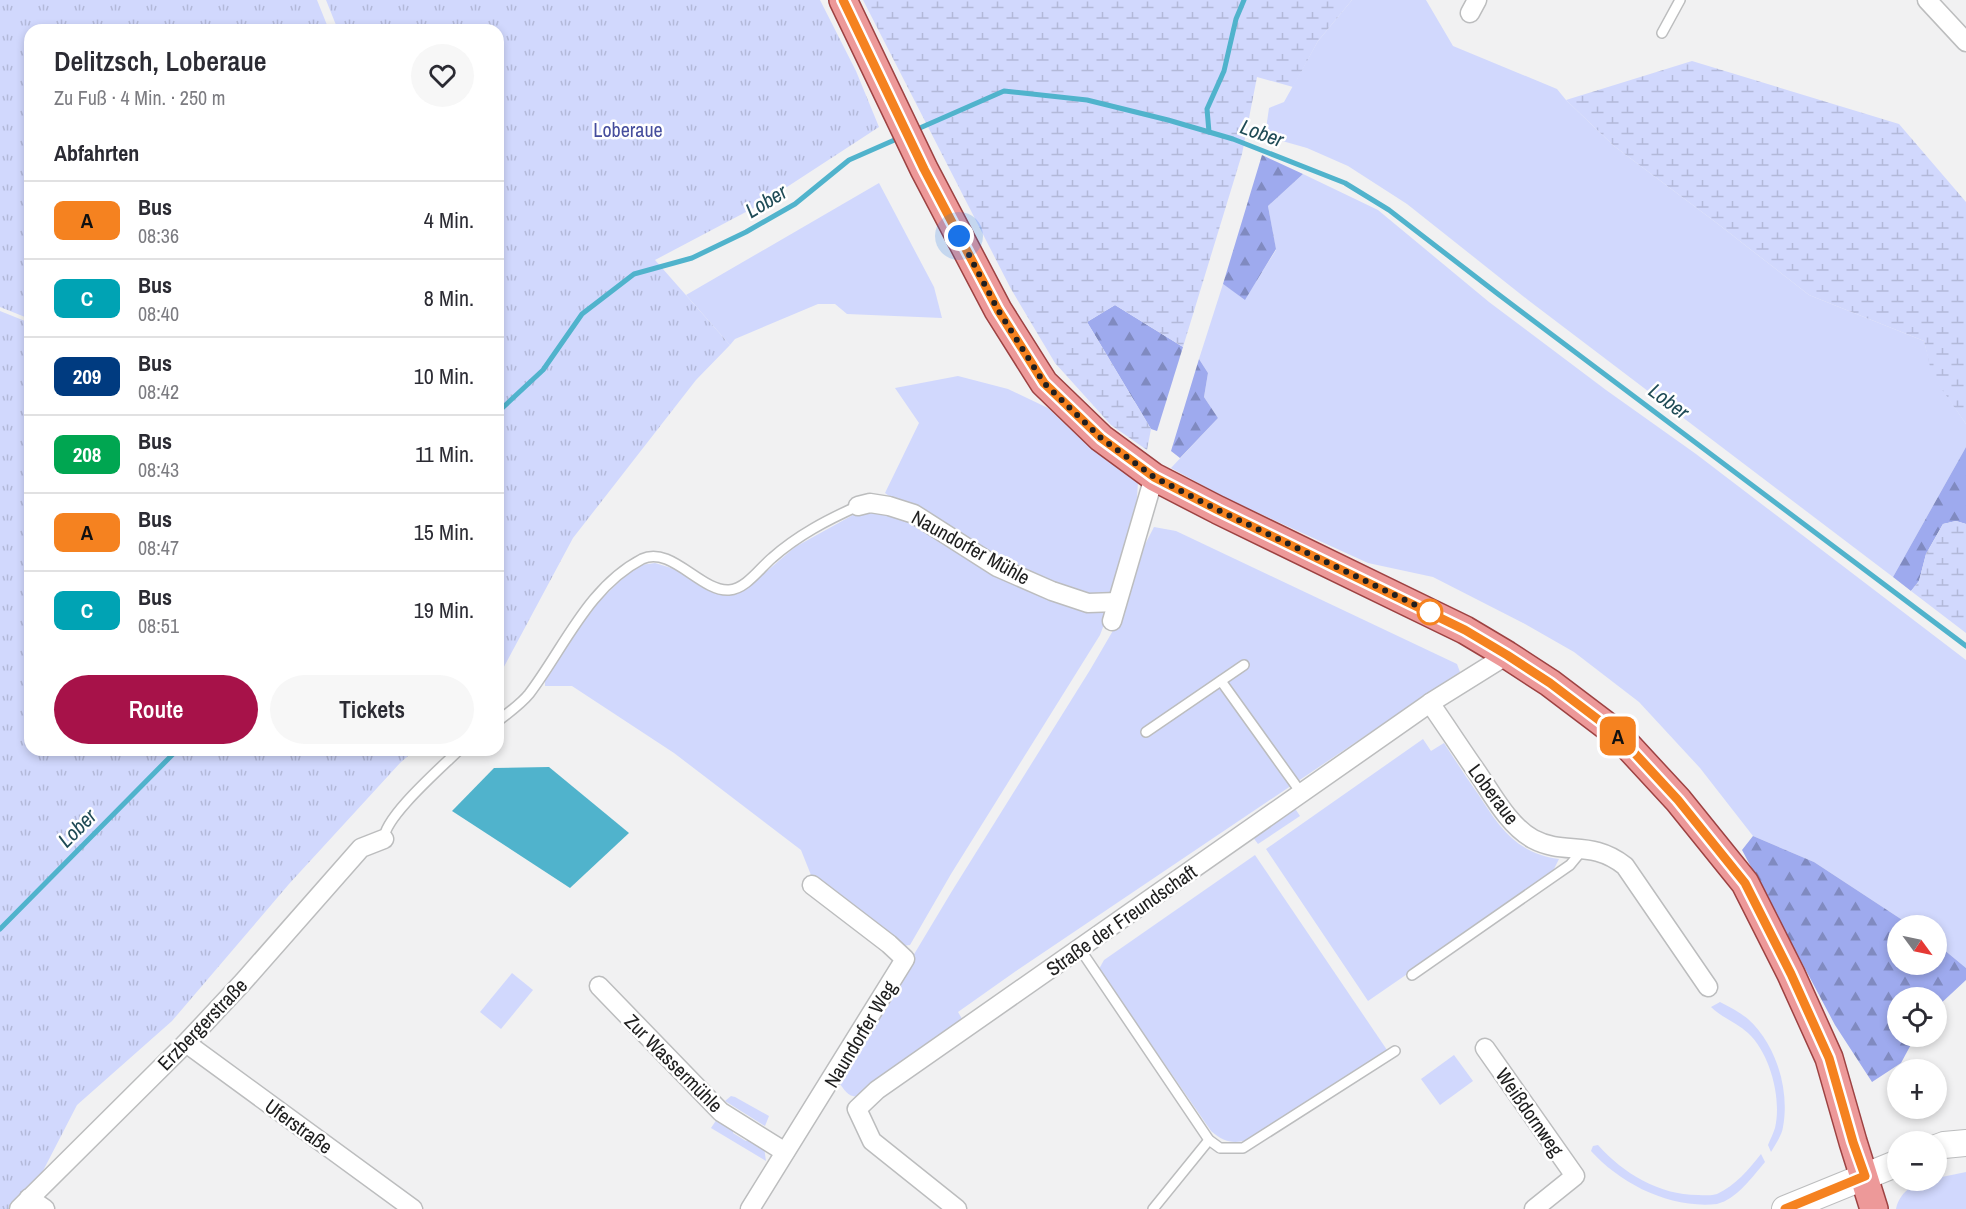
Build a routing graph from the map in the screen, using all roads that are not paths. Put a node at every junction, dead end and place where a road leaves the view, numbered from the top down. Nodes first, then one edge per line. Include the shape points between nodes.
1 (843, 0) edge
2 (1680, 0) edge
3 (1927, 0) edge
4 (1662, 33) dead end
5 (1966, 42) edge
6 (1154, 477) junction
7 (858, 506) joint
8 (1117, 602) junction
9 (1112, 621) dead end
10 (1507, 655) junction
11 (1244, 665) dead end
12 (1221, 681) junction
13 (1430, 703) junction
14 (504, 716) edge
15 (1146, 732) dead end
16 (453, 756) edge
17 (1302, 794) junction
18 (384, 839) joint
19 (1584, 848) junction
20 (812, 885) dead end
21 (1080, 949) junction
22 (1412, 975) dead end
23 (599, 986) dead end
24 (1708, 987) dead end
25 (186, 1043) junction
26 (1485, 1048) dead end
27 (1395, 1051) dead end
28 (1209, 1140) junction
29 (1966, 1143) edge
30 (1947, 1145) edge
31 (785, 1152) junction
32 (1887, 1167) edge
33 (1865, 1176) junction
34 (24, 1203) edge
35 (45, 1209) edge
36 (413, 1209) edge
37 (750, 1209) edge
38 (957, 1209) edge
39 (1153, 1209) edge
40 (1534, 1209) edge
41 (1785, 1209) edge
42 (1874, 1209) edge

1 - 6 main road via 924,169 998,310 1044,383 1101,438
2 - 4 lane
3 - 5 street
6 - 8 street
6 - 10 main road via 1465,630
7 - 8 street, Naundorfer Mühle via 870,503 914,514 997,567 1052,591 1088,603
7 - 14 lane via 794,539 747,582 731,590 715,589 663,558 645,558 620,573 587,607 528,696
8 - 9 street
10 - 13 street, Straße der Freundschaft
10 - 33 main road via 1616,733 1678,800 1745,883 1829,1058
11 - 12 lane
12 - 15 lane
12 - 17 lane
13 - 17 street, Straße der Freundschaft
13 - 19 street, Loberaue via 1520,829 1555,846
16 - 18 lane via 405,802 384,831
17 - 21 street, Straße der Freundschaft
18 - 25 street, Erzbergerstraße via 361,848
19 - 22 lane via 1570,865
19 - 24 street, Loberaue via 1613,856 1625,866
20 - 31 street, Naundorfer Weg via 905,959
21 - 28 lane
21 - 38 street, Straße der Freundschaft via 877,1090 857,1109 872,1141
23 - 31 street, Zur Wassermühle via 721,1112
25 - 34 street, Erzbergerstraße
25 - 36 street, Uferstraße
26 - 40 street, Weißdornweg via 1575,1176
27 - 28 lane via 1243,1148 1220,1148
28 - 39 lane
29 - 30 street
31 - 37 street, Naundorfer Weg
32 - 33 street
33 - 41 street
33 - 42 main road
34 - 35 street

